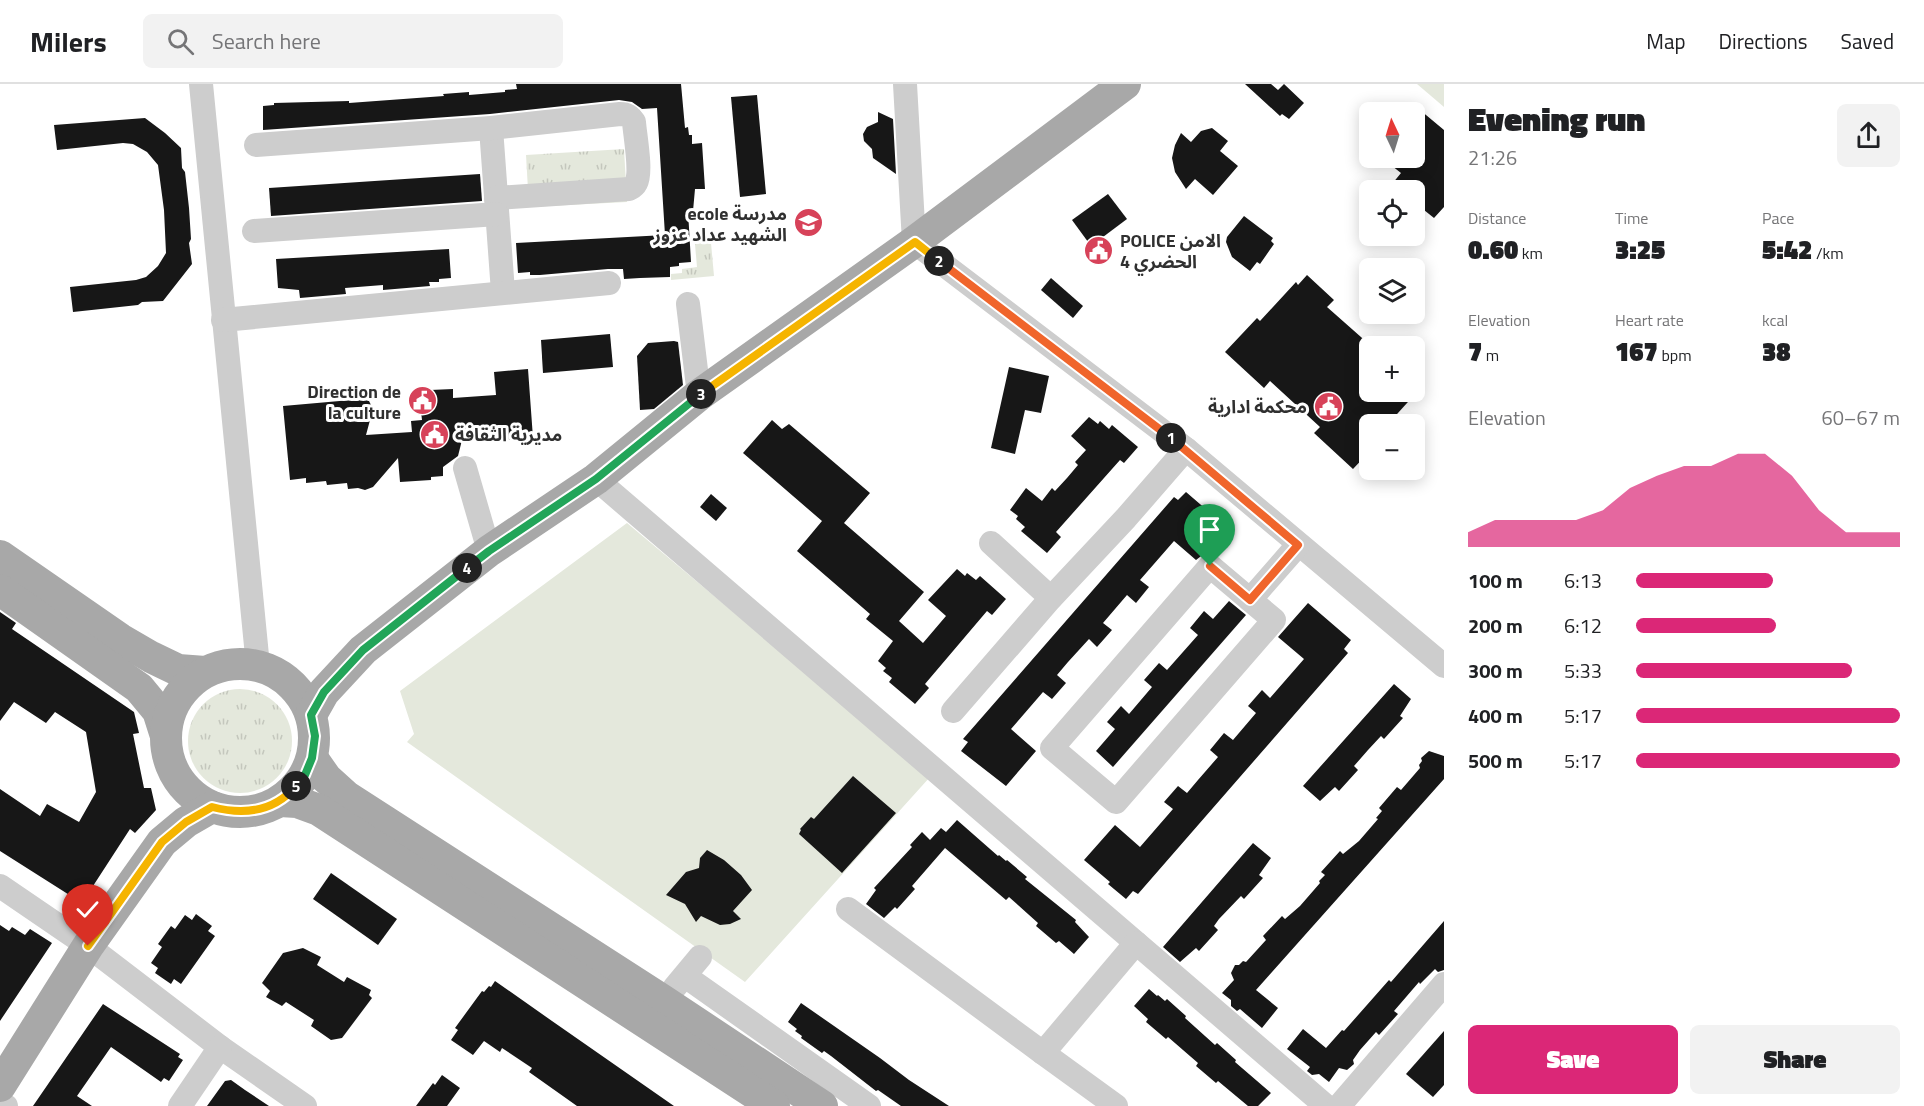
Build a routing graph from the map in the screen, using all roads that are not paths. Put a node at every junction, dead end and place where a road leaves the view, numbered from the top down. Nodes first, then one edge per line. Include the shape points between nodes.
1 (201, 84) edge
2 (905, 84) edge
3 (1125, 84) edge
4 (491, 128) junction
5 (256, 145) dead end
6 (497, 206) junction
7 (254, 231) dead end
8 (915, 242) junction
9 (609, 282) dead end
10 (503, 292) junction
11 (688, 304) dead end
12 (224, 320) junction
13 (699, 395) junction
14 (1186, 449) junction
15 (465, 468) dead end
16 (596, 479) junction
17 (991, 543) dead end
18 (1298, 545) junction
19 (489, 551) junction
20 (0, 556) edge
21 (0, 590) edge
22 (1051, 598) junction
23 (1250, 600) junction
24 (363, 650) junction
25 (258, 666) junction
26 (1444, 666) edge
27 (205, 672) junction
28 (288, 681) junction
29 (953, 711) dead end
30 (311, 715) junction
31 (165, 733) junction
32 (312, 758) junction
33 (182, 786) junction
34 (280, 801) junction
35 (212, 807) junction
36 (162, 842) junction
37 (0, 886) edge
38 (848, 909) dead end
39 (1136, 943) junction
40 (88, 946) junction
41 (700, 957) dead end
42 (685, 976) junction
43 (1444, 984) edge
44 (662, 1000) junction
45 (220, 1047) junction
46 (1043, 1053) junction
47 (0, 1086) edge
48 (0, 1102) edge
49 (6, 1106) edge
50 (180, 1106) edge
51 (305, 1106) edge
52 (774, 1106) edge
53 (822, 1106) edge
54 (869, 1106) edge
55 (1116, 1106) edge
56 (1326, 1106) edge
57 (1339, 1106) edge

1 - 12 street
2 - 8 street
3 - 8 main road
4 - 5 street
4 - 6 street
4 - 6 street via 625,114 634,122 638,180 635,186
6 - 7 street
6 - 10 street
8 - 13 main road
8 - 14 street
9 - 10 street
10 - 12 street
11 - 13 street
12 - 25 street
13 - 16 main road
14 - 18 street
14 - 22 street
15 - 19 street
16 - 19 main road
16 - 39 street
17 - 22 street
18 - 23 street
18 - 26 street
19 - 24 main road
20 - 27 main road via 151,657 178,670
21 - 31 main road via 139,688 158,711
22 - 29 street
23 - 23 street via 1274,620 1116,802 1052,748 1210,566
24 - 28 main road via 325,669
24 - 30 main road via 324,692
25 - 27 main road via 231,664
25 - 28 main road
27 - 31 main road via 177,697 168,714
28 - 30 main road via 302,696
30 - 32 main road via 315,736
31 - 33 main road via 166,752
32 - 34 main road via 299,782
32 - 44 main road via 347,797
33 - 35 main road
33 - 36 main road
34 - 35 main road via 247,812
34 - 52 main road via 320,810
35 - 36 main road
36 - 40 main road
37 - 40 street
38 - 46 street
39 - 46 street
39 - 56 street
40 - 45 street
40 - 47 main road
41 - 42 street
42 - 44 street
42 - 54 street
43 - 57 street
44 - 53 main road
45 - 50 street
45 - 51 street
46 - 55 street
48 - 49 street

